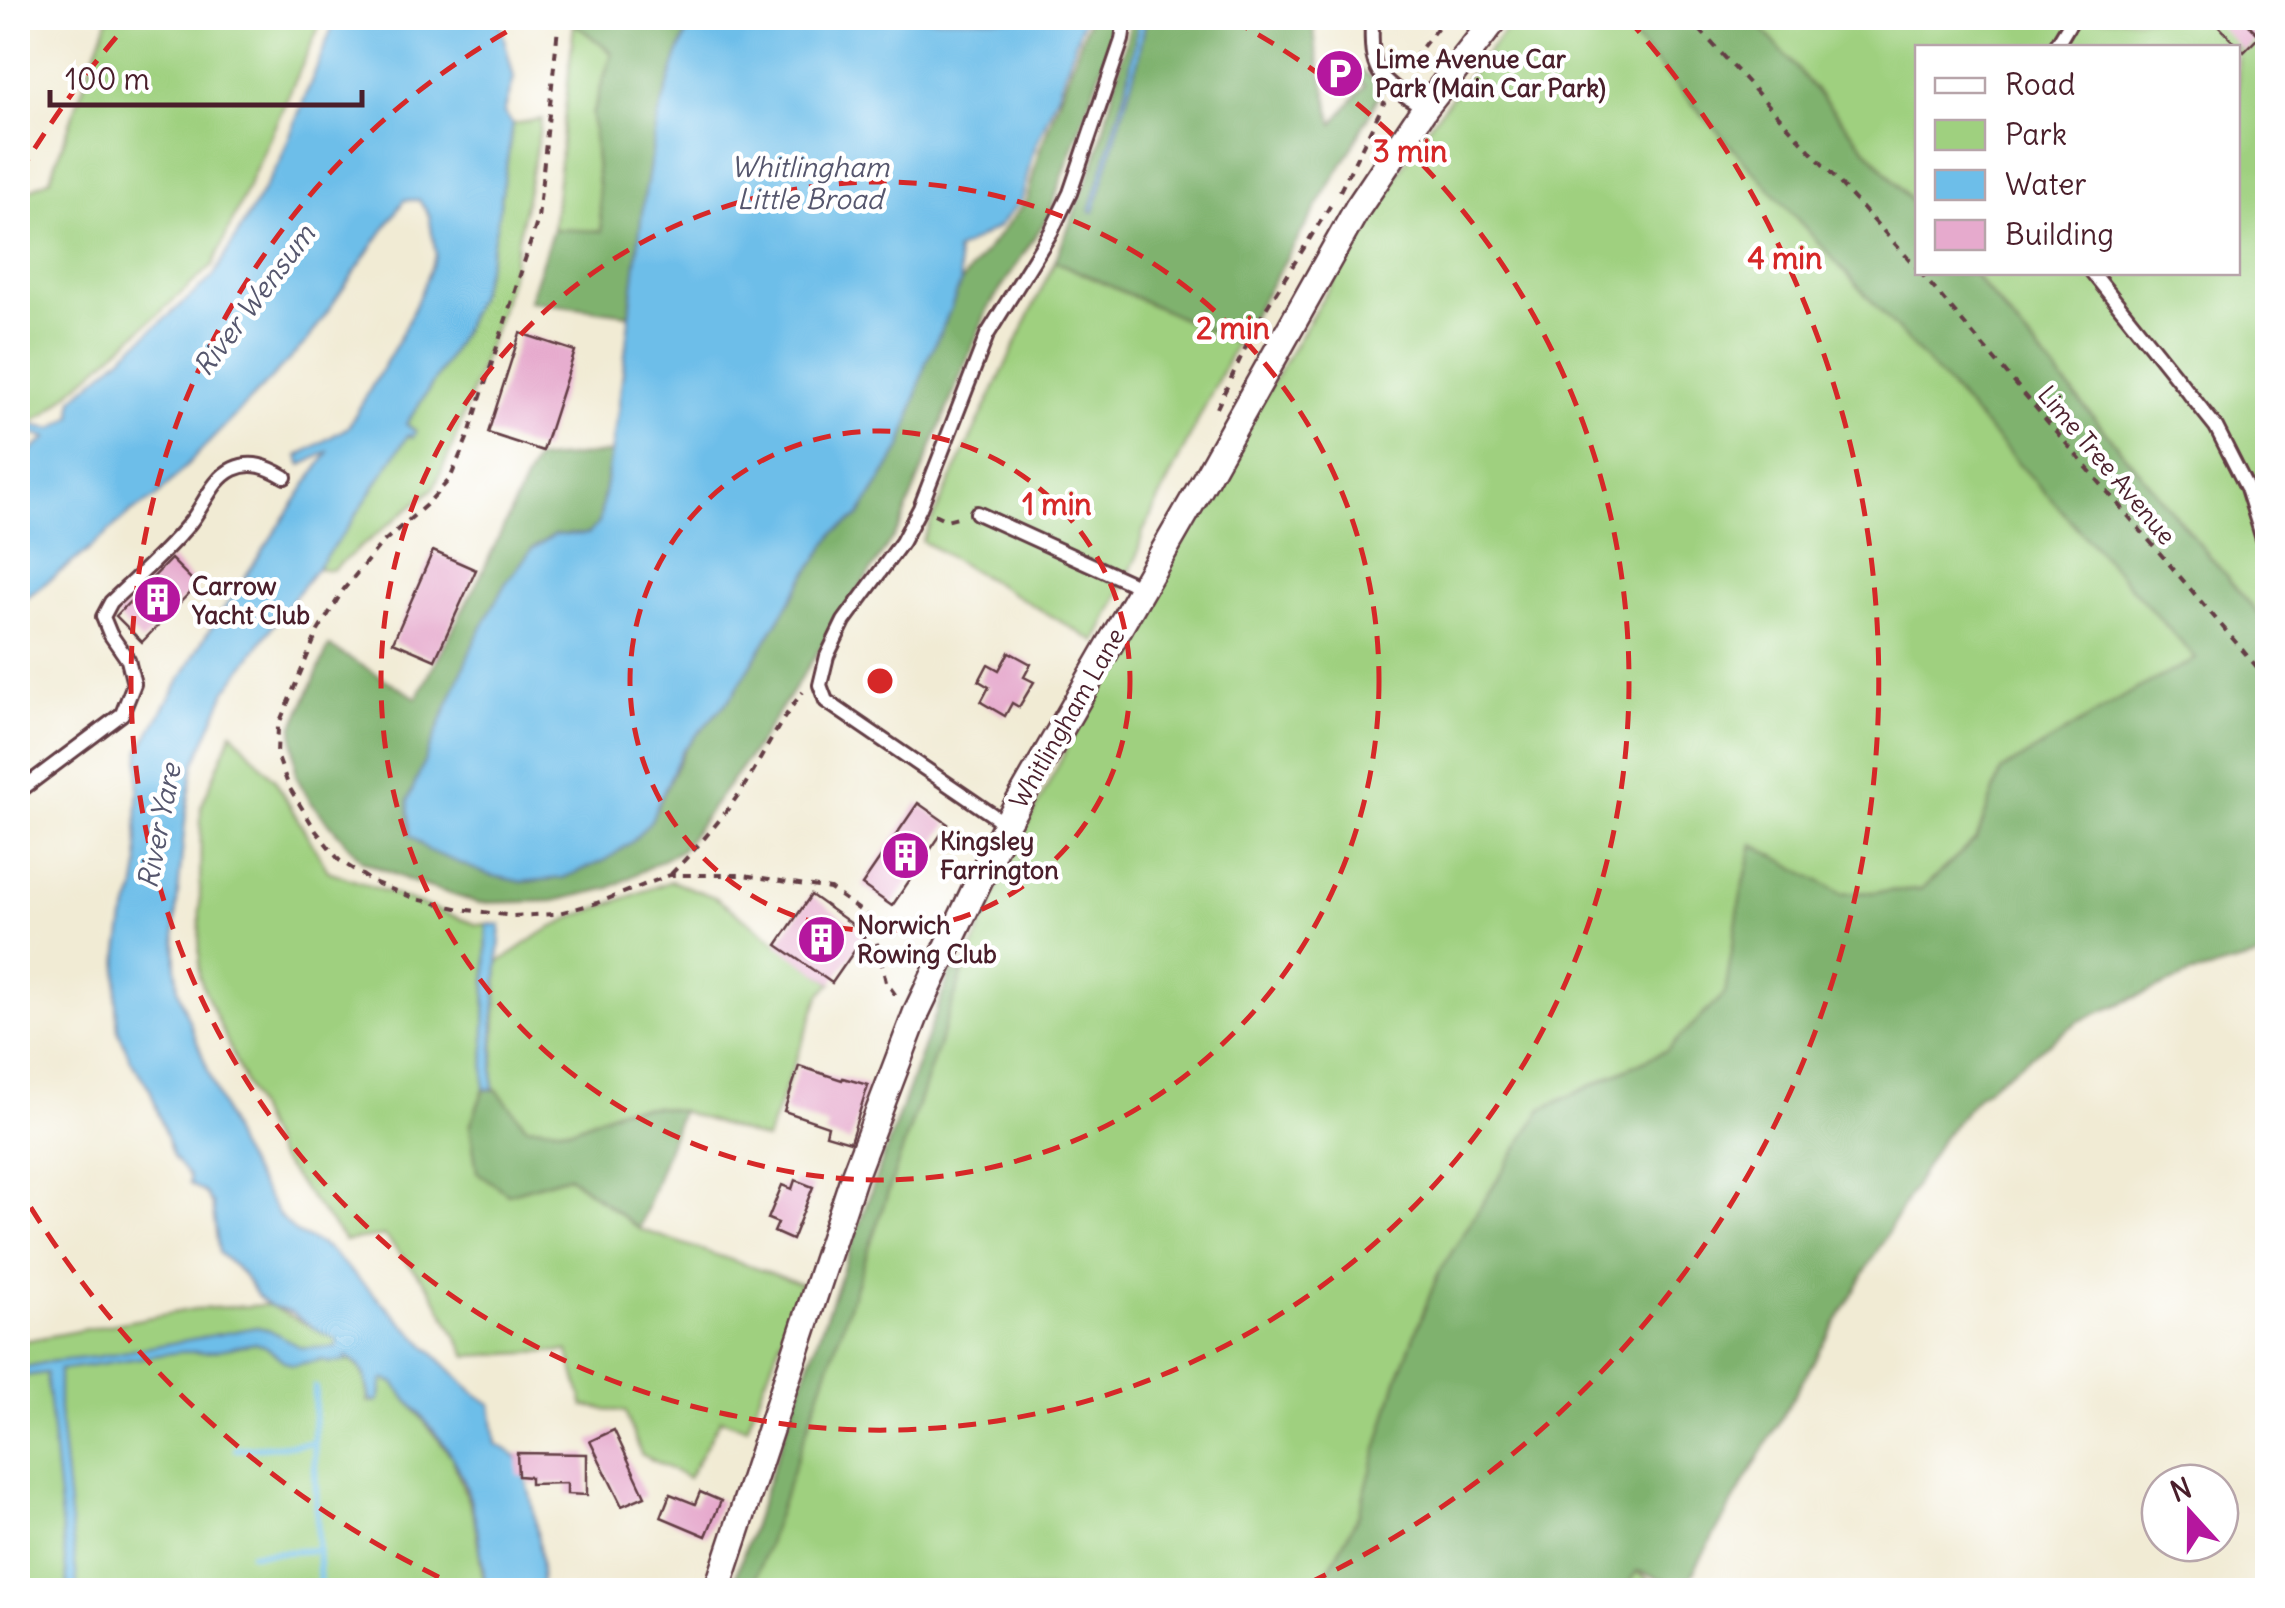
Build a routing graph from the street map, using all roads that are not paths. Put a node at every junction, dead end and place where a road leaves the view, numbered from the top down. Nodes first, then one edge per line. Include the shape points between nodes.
1 (1125, 18) edge
2 (1372, 18) edge
3 (1496, 18) edge
4 (2073, 18) edge
5 (2056, 45) edge
6 (1425, 108) junction
7 (2094, 275) edge
8 (285, 477) dead end
9 (977, 513) road end
10 (2268, 555) edge
11 (1141, 590) junction
12 (18, 792) edge
13 (1006, 824) junction
14 (717, 1590) edge

1 - 13 lane via 1070,193 987,335 920,508 844,621 822,670 826,701
2 - 6 lane via 1371,54 1379,72
3 - 6 street, Whitlingham Lane
4 - 5 lane
6 - 11 street, Whitlingham Lane via 1357,209
7 - 10 lane via 2216,427 2247,488
8 - 12 lane via 248,464 230,470 190,524 111,602 103,617 134,684 122,714
9 - 11 lane
11 - 13 street, Whitlingham Lane
13 - 14 street, Whitlingham Lane via 917,1010 853,1180

